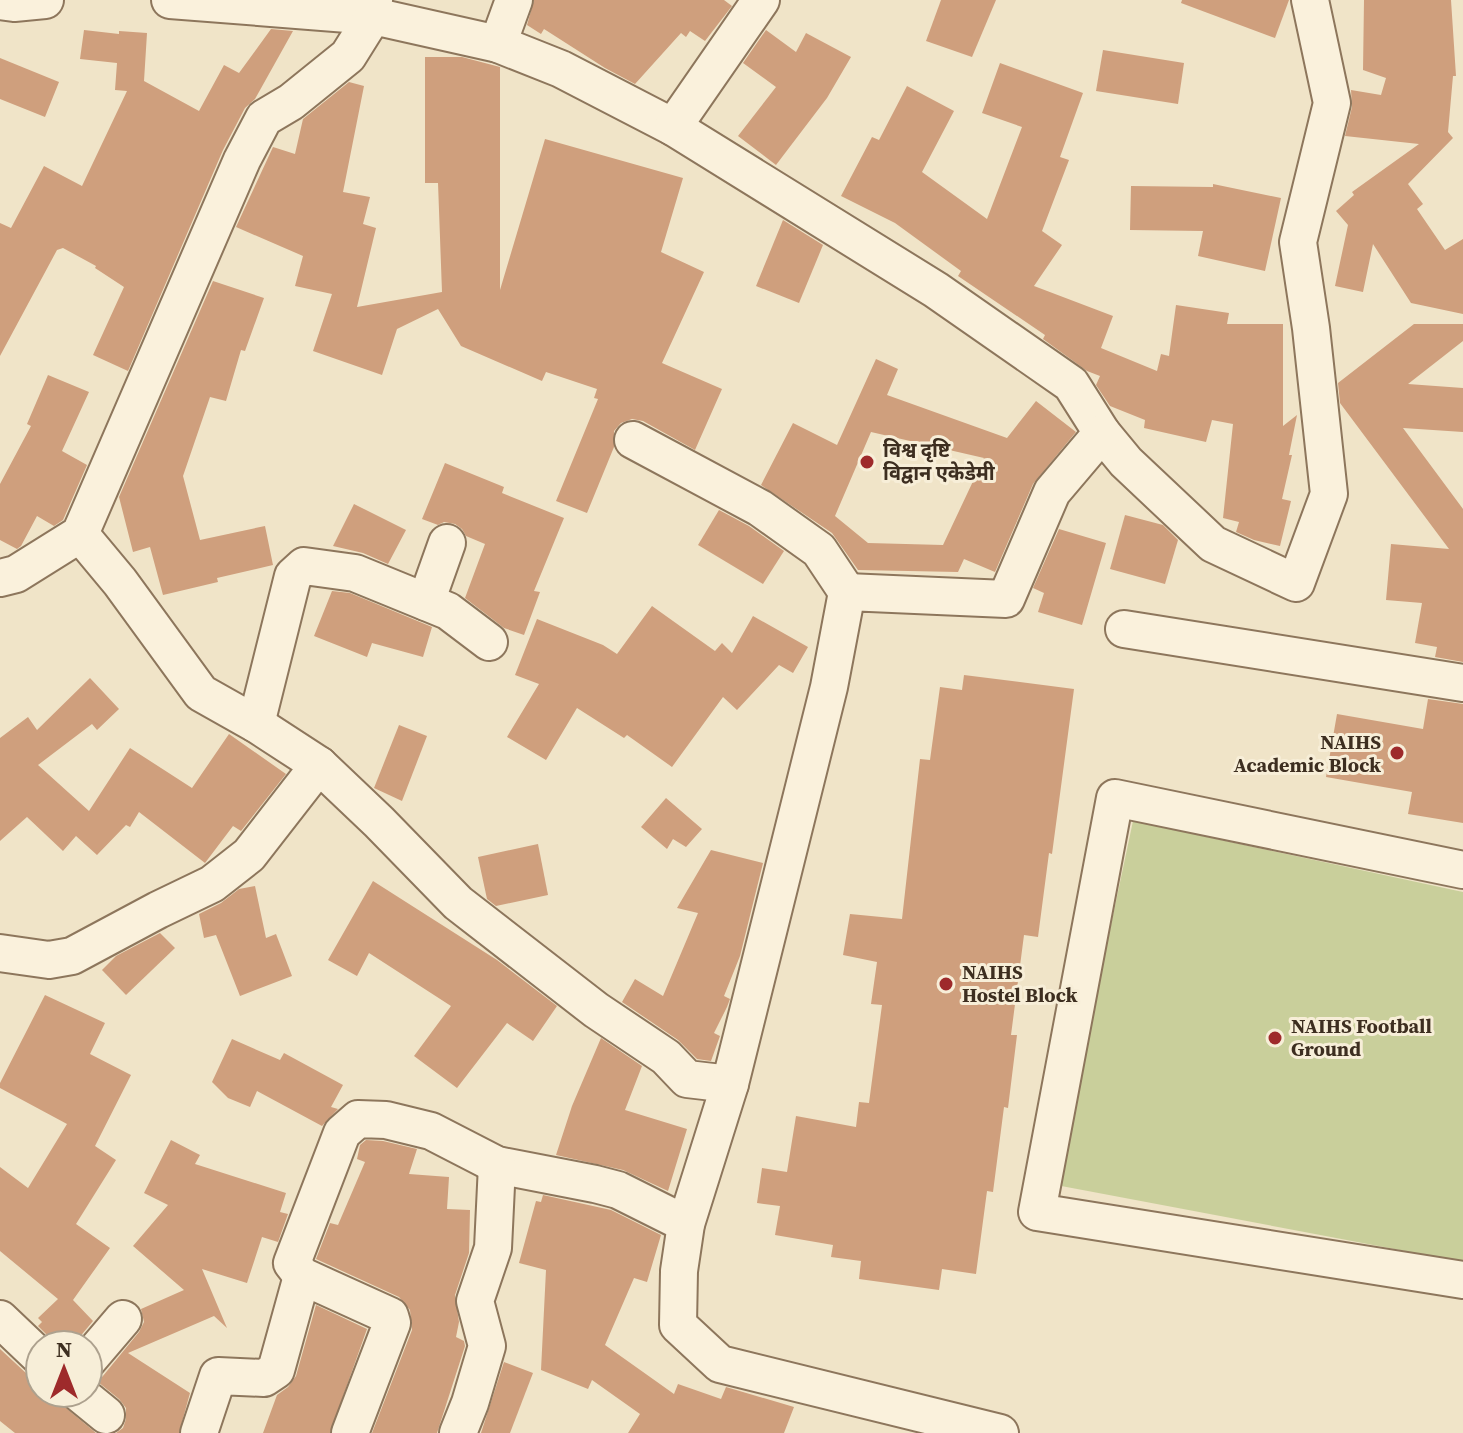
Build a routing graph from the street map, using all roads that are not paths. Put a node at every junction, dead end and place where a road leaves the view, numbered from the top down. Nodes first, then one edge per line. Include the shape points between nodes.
1 (45, 0) edge
2 (170, 0) edge
3 (514, 0) edge
4 (761, 0) edge
5 (1310, 0) edge
6 (0, 1) edge
7 (374, 8) edge
8 (498, 44) junction
9 (673, 127) junction
10 (1102, 433) junction
11 (633, 440) dead end
12 (80, 534) junction
13 (447, 543) dead end
14 (0, 578) edge
15 (847, 592) junction
16 (426, 602) junction
17 (1124, 629) dead end
18 (489, 642) dead end
19 (1463, 683) edge
20 (256, 724) junction
21 (319, 765) junction
22 (1463, 870) edge
23 (0, 953) edge
24 (730, 1084) junction
25 (497, 1165) junction
26 (686, 1224) junction
27 (302, 1276) junction
28 (1463, 1280) edge
29 (0, 1319) edge
30 (123, 1319) dead end
31 (104, 1341) edge
32 (24, 1342) edge
33 (199, 1433) edge
34 (350, 1433) edge
35 (458, 1433) edge
36 (997, 1433) edge

1 - 6 street
2 - 7 street
3 - 8 street
4 - 9 street
5 - 10 street via 1332,103 1298,242 1329,494 1296,583 1213,544
7 - 8 street
7 - 12 street via 348,56 264,118
8 - 9 street via 561,69
9 - 10 street via 936,290 1071,384
10 - 15 street via 1052,492 1006,599
11 - 15 street via 760,508 819,550
12 - 14 street via 16,574
12 - 20 street via 201,693
13 - 16 street
15 - 24 street via 829,687
16 - 18 street via 448,611
16 - 20 street via 355,573 299,568
17 - 19 street
20 - 21 street
21 - 23 street via 249,855 212,884 72,956 49,960
21 - 24 street via 458,903 666,1057 687,1079
22 - 28 street via 1115,798 1037,1212
24 - 26 street
25 - 26 street via 618,1190
25 - 27 street via 431,1131 358,1119 342,1133 292,1263
25 - 35 street via 493,1248 475,1301 487,1346
26 - 36 street via 678,1325 720,1364
27 - 33 street via 276,1370 264,1378 218,1376
27 - 34 street via 390,1316 392,1323
29 - 32 street
30 - 31 street

